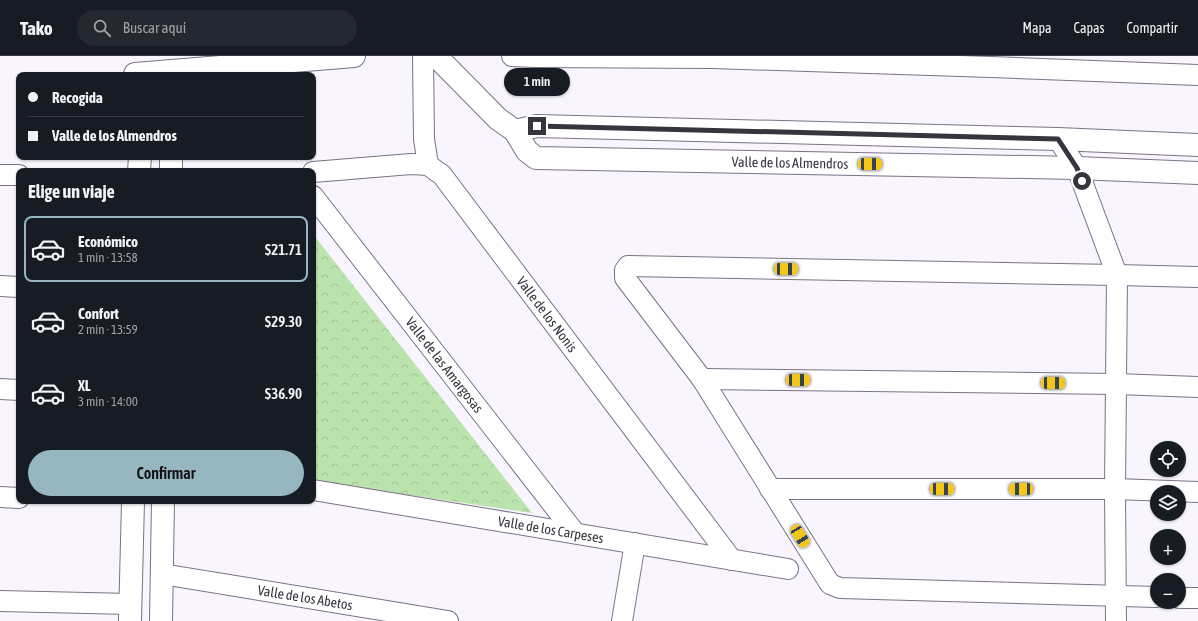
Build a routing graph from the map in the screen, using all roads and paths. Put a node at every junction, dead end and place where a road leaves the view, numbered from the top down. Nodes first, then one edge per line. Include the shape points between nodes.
1 (354, 56) edge
2 (423, 56) edge
3 (436, 56) edge
4 (512, 56) edge
5 (608, 57) edge
6 (713, 57) edge
7 (275, 59) edge
8 (825, 59) edge
9 (991, 61) edge
10 (1101, 64) edge
11 (134, 68) edge
12 (166, 68) edge
13 (1198, 75) edge
14 (515, 131) junction
15 (1058, 139) junction
16 (1198, 145) edge
17 (428, 165) junction
18 (1077, 168) junction
19 (316, 172) edge
20 (1198, 173) edge
21 (0, 175) edge
22 (16, 175) edge
23 (316, 200) edge
24 (1117, 275) junction
25 (1198, 277) edge
26 (0, 286) edge
27 (16, 287) edge
28 (702, 379) junction
29 (1117, 384) junction
30 (1198, 387) edge
31 (0, 389) edge
32 (16, 390) edge
33 (770, 489) junction
34 (1115, 489) junction
35 (316, 491) edge
36 (1198, 492) edge
37 (0, 497) edge
38 (16, 498) edge
39 (132, 504) edge
40 (163, 504) edge
41 (575, 534) junction
42 (635, 543) junction
43 (732, 560) junction
44 (788, 568) dead end
45 (162, 574) junction
46 (1117, 596) junction
47 (1150, 597) edge
48 (1186, 598) edge
49 (1198, 598) edge
50 (0, 600) edge
51 (130, 612) edge
52 (161, 621) edge
53 (448, 621) edge
54 (622, 621) edge
55 (1116, 621) edge

1 - 7 street
2 - 17 street via 424,139
3 - 14 street, Valle de los Almendros via 498,119
4 - 5 street
5 - 6 street
6 - 8 street
7 - 12 street
8 - 9 street
9 - 10 street
10 - 13 street
11 - 12 street
14 - 15 street via 537,126
14 - 18 street, Valle de los Almendros via 527,151 536,158
15 - 16 street
15 - 18 street
17 - 19 street via 411,164
17 - 43 street, Valle de los Nonis via 442,175
18 - 20 street, Valle de los Almendros
18 - 24 street
21 - 22 street
23 - 41 street, Valle de las Amargosas
24 - 25 street
24 - 28 street via 628,266 625,278
24 - 29 street
26 - 27 street
28 - 29 street
28 - 33 street
29 - 30 street
29 - 34 street
31 - 32 street
33 - 34 street
33 - 46 street via 830,584 840,588
34 - 36 street
34 - 46 street
35 - 41 street, Valle de los Carpeses
37 - 38 street
39 - 51 street
40 - 45 street
41 - 42 street, Valle de los Carpeses
42 - 43 street, Valle de los Carpeses
42 - 54 street
43 - 44 street, Valle de los Carpeses
45 - 52 street
45 - 53 street, Valle de los Abetos
46 - 47 street
46 - 55 street
48 - 49 street
50 - 51 street

